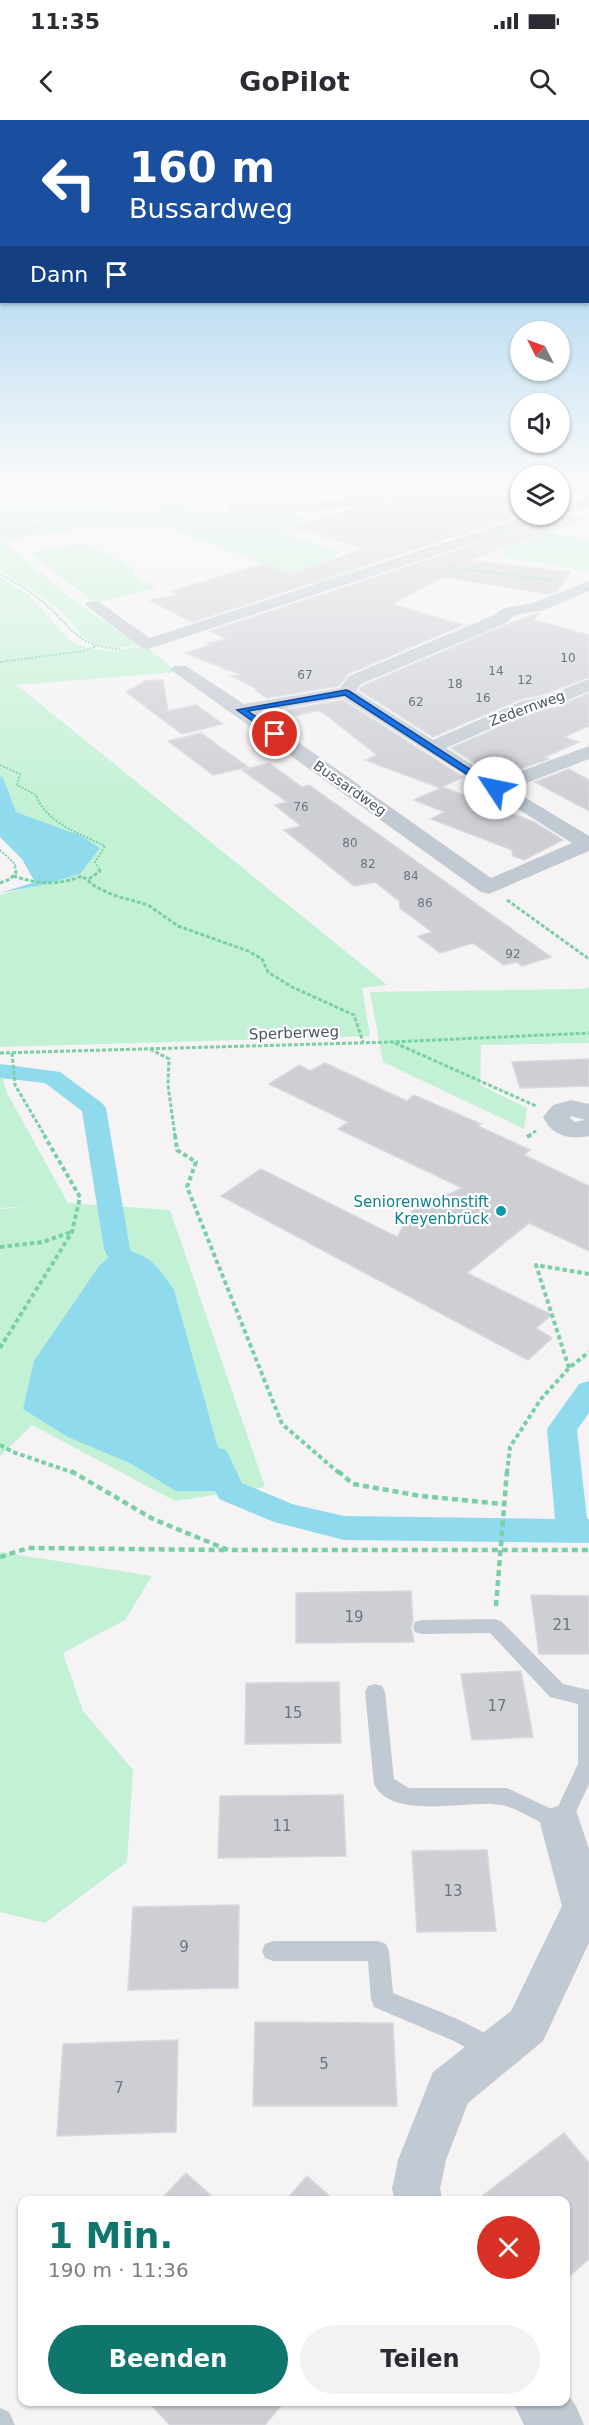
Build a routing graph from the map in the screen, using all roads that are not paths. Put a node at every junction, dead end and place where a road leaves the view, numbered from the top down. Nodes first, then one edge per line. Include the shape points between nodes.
1 (311, 592) edge
2 (574, 592) edge
3 (93, 605) dead end
4 (180, 670) dead end
5 (589, 684) edge
6 (346, 692) junction
7 (241, 710) junction
8 (433, 747) junction
9 (589, 752) edge
10 (495, 788) junction
11 (588, 845) edge
12 (589, 1113) edge
13 (589, 1127) edge
14 (422, 1627) dead end
15 (375, 1692) dead end
16 (589, 1698) edge
17 (561, 1823) junction
18 (273, 1951) dead end
19 (496, 2053) junction
20 (418, 2196) edge
21 (543, 2406) edge
22 (557, 2425) edge

1 - 3 street via 148,644
2 - 6 street via 518,609 372,672 355,680
4 - 7 street, Bussardweg
5 - 8 street, Zedernweg via 551,701 528,705
6 - 7 street
6 - 8 street
7 - 11 street, Bussardweg via 489,887
8 - 10 street
9 - 10 street
10 - 11 street
12 - 13 street via 568,1108 556,1115 556,1121 564,1127
14 - 16 lane via 494,1626 557,1691
15 - 17 lane via 384,1784 406,1797 507,1797
16 - 17 lane via 588,1764
17 - 19 street via 584,1907 526,2026
18 - 19 lane via 378,1951 382,1999 462,2033
19 - 20 street via 450,2088 422,2160
21 - 22 street

